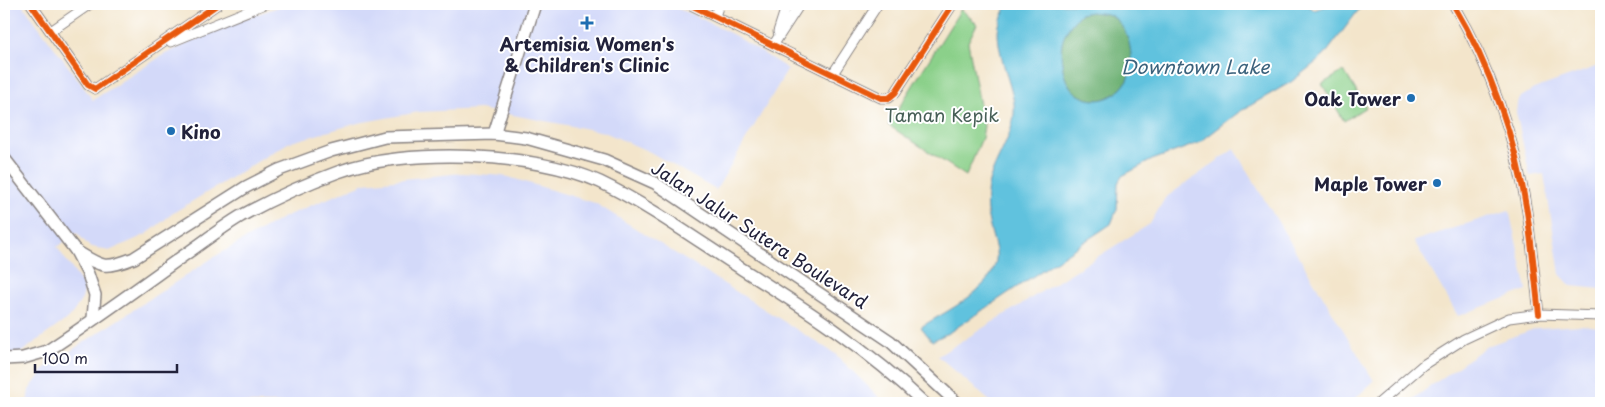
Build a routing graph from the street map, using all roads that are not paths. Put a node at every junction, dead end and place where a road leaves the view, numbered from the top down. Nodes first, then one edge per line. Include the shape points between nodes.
1 (32, 4) edge
2 (90, 4) edge
3 (218, 4) edge
4 (265, 4) edge
5 (535, 4) edge
6 (689, 4) edge
7 (719, 4) edge
8 (787, 4) edge
9 (800, 4) edge
10 (878, 4) edge
11 (953, 4) edge
12 (1453, 4) edge
13 (246, 7) edge
14 (715, 16) junction
15 (51, 32) junction
16 (774, 44) junction
17 (157, 48) junction
18 (832, 75) junction
19 (494, 134) junction
20 (4, 158) edge
21 (76, 251) junction
22 (1539, 314) junction
23 (1601, 316) edge
24 (93, 318) junction
25 (4, 359) edge
26 (924, 403) edge
27 (957, 403) edge
28 (1379, 403) edge

1 - 15 street
2 - 15 street
3 - 17 street
4 - 13 street
5 - 19 main road
6 - 14 street
7 - 14 street
8 - 16 street
9 - 16 street
10 - 18 street
11 - 18 street via 890,98 881,98
12 - 22 street via 1482,61 1503,113 1526,210
13 - 17 street
14 - 16 street
15 - 17 street via 92,88 99,87
16 - 18 street
19 - 21 main road, Jalan Jalur Sutera Boulevard via 385,137 331,151 271,174 134,258 117,265 101,266
19 - 27 main road, Jalan Jalur Sutera Boulevard via 555,145 604,160 655,183 890,341
20 - 21 main road
21 - 24 main road via 95,295
22 - 23 street
22 - 28 street via 1509,318 1464,339 1422,365
24 - 25 main road via 47,351
24 - 26 main road via 240,217 340,171 391,159 515,160 550,166 597,181 640,203 796,303 872,357

